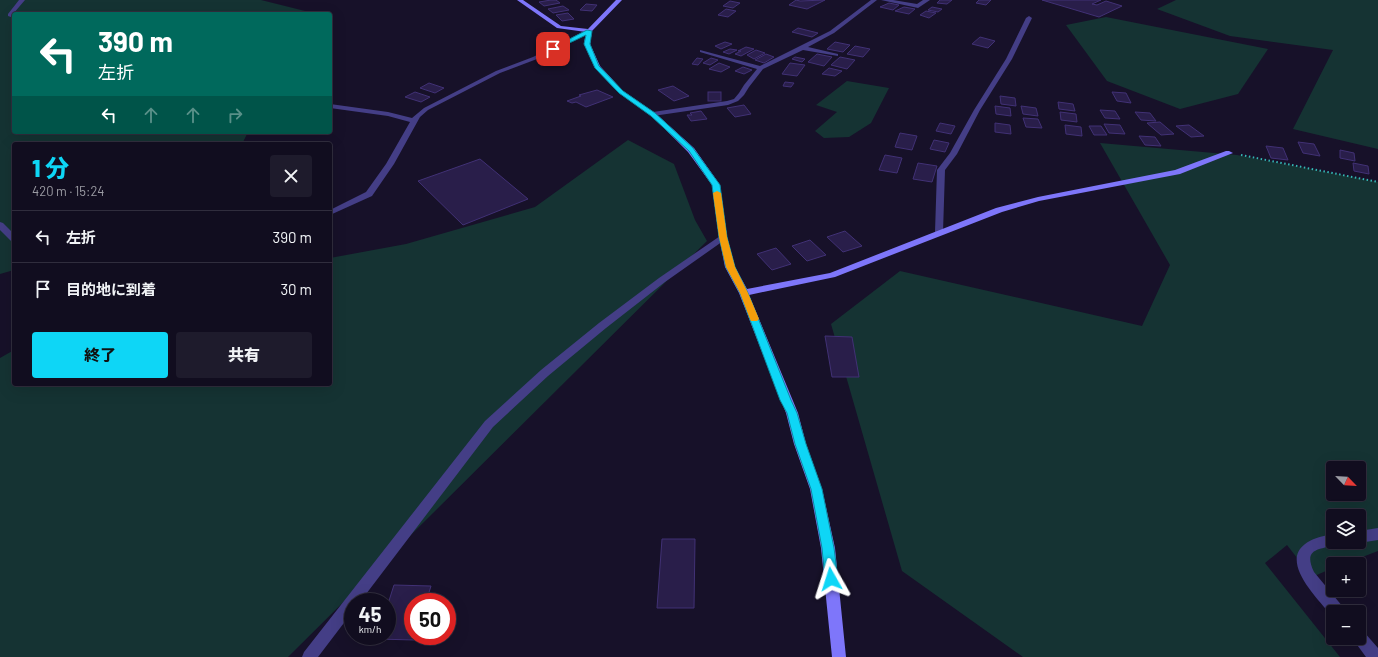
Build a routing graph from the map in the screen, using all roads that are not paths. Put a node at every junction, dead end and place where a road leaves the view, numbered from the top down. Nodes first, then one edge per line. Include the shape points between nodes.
1 (22, 0) edge
2 (520, 0) edge
3 (619, 0) edge
4 (874, 0) edge
5 (884, 0) edge
6 (927, 0) edge
7 (12, 12) edge
8 (1029, 18) dead end
9 (589, 31) junction
10 (804, 48) junction
11 (702, 51) dead end
12 (836, 56) dead end
13 (761, 68) junction
14 (332, 106) edge
15 (653, 114) junction
16 (414, 121) junction
17 (1229, 153) road end
18 (332, 212) edge
19 (0, 225) edge
20 (940, 232) junction
21 (12, 237) edge
22 (723, 237) junction
23 (744, 293) junction
24 (1378, 534) edge
25 (1366, 536) edge
26 (1326, 541) edge
27 (1332, 605) edge
28 (1366, 645) edge
29 (309, 657) edge
30 (839, 657) edge
31 (1376, 657) edge

1 - 7 street
2 - 9 main road via 559,27
3 - 9 main road
4 - 10 street via 832,32
5 - 6 street via 918,6
8 - 20 street via 1009,59 941,170
9 - 15 main road via 587,44 596,67 621,92
9 - 16 street via 535,58 466,87 426,109
10 - 12 street
10 - 13 street
11 - 13 street
13 - 15 street via 736,100
14 - 16 street via 388,114
15 - 22 main road via 691,150 716,185
16 - 18 street via 390,164 369,194
17 - 20 main road via 1177,172 1038,199 999,210
19 - 21 street
20 - 23 main road via 832,275
22 - 23 main road via 730,267
22 - 29 street via 627,305 518,396 489,424
23 - 30 main road via 792,413 816,489 828,548
24 - 25 street
26 - 27 street via 1317,542 1307,549 1303,558 1310,580
28 - 31 street

